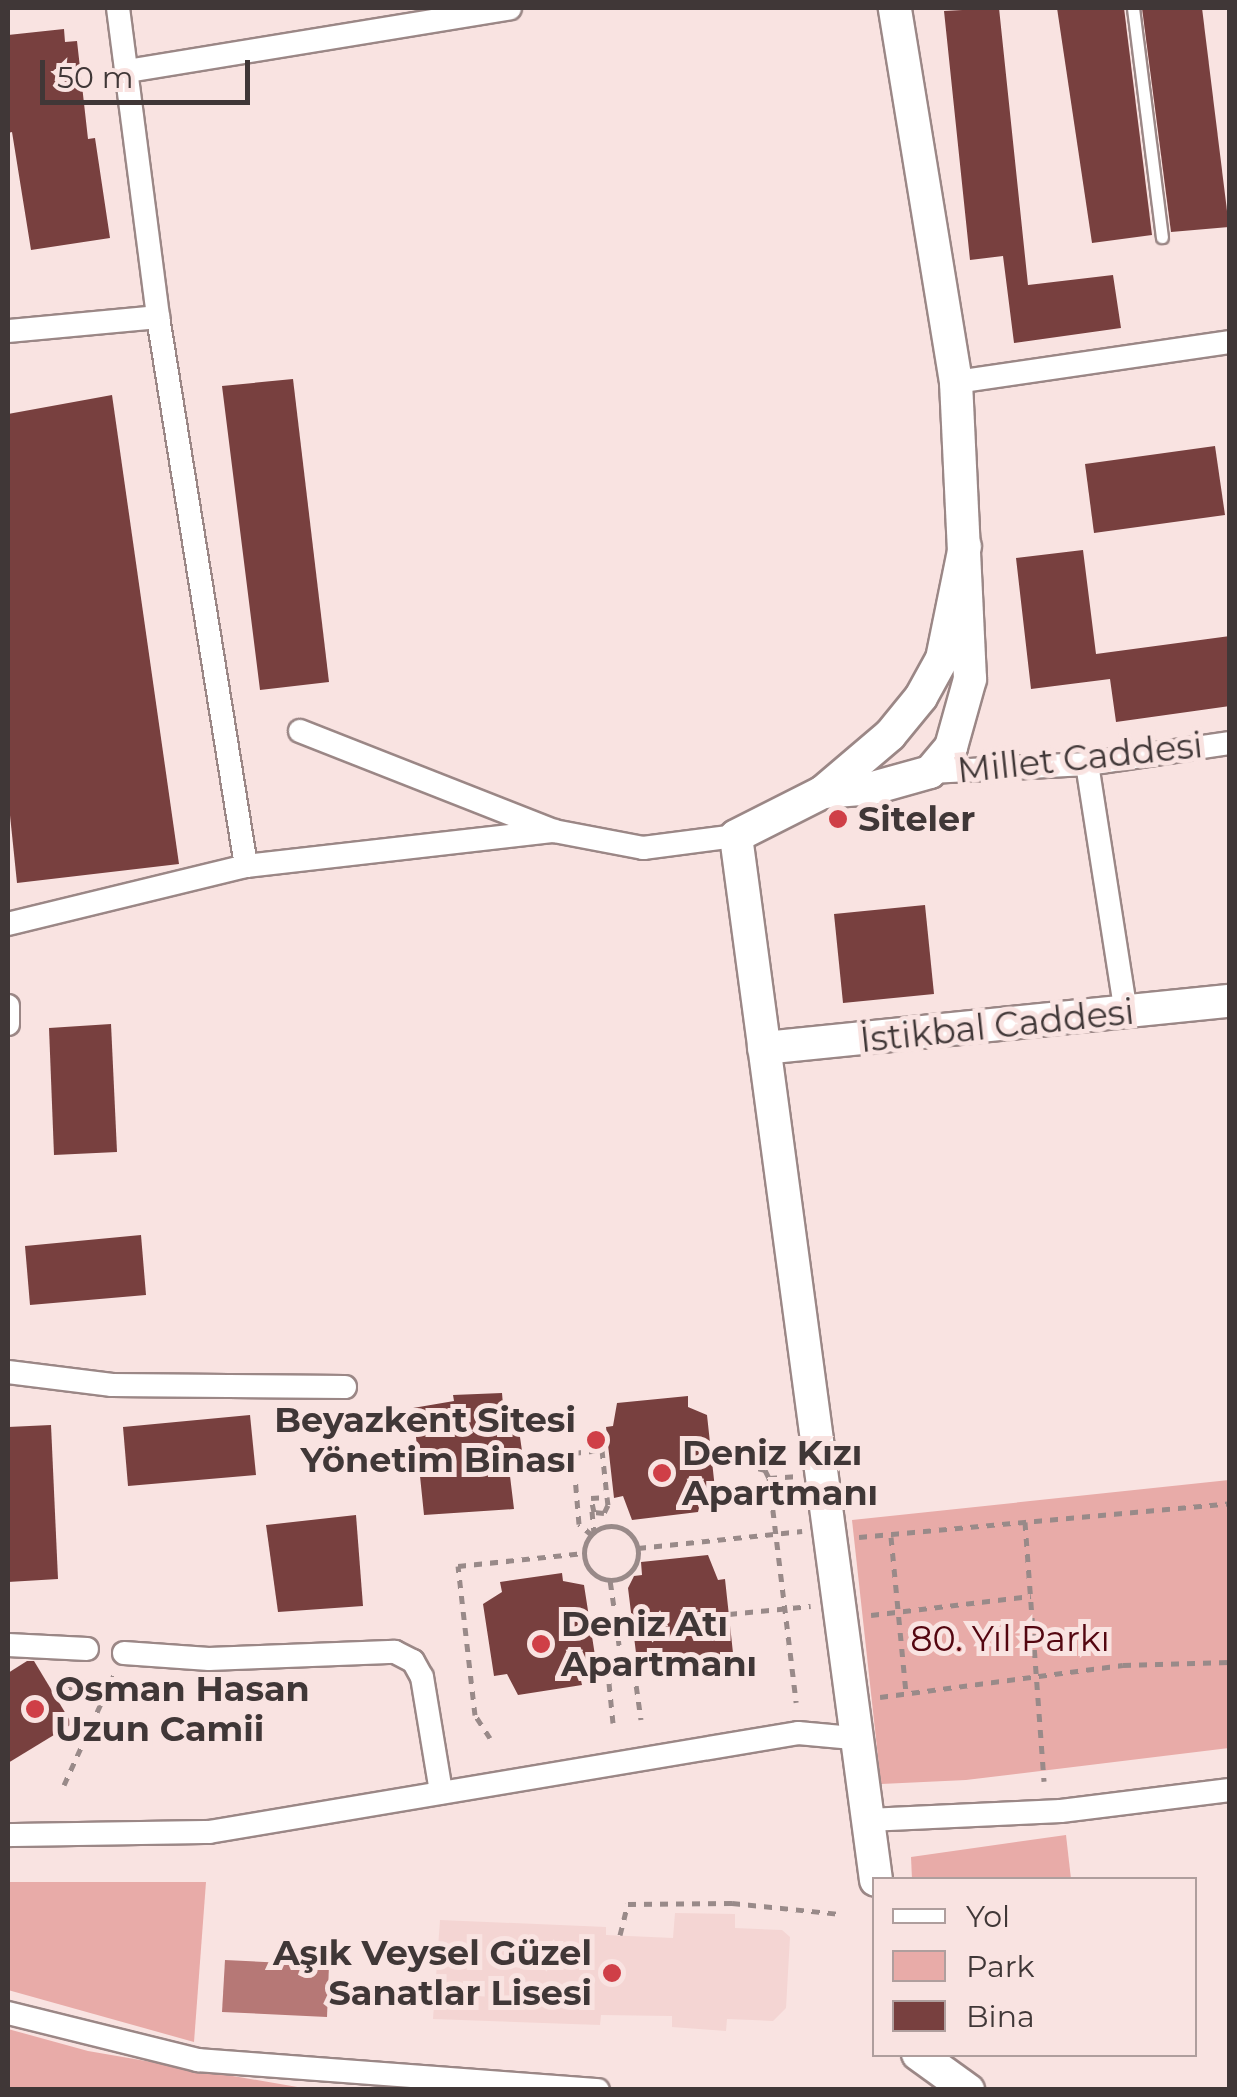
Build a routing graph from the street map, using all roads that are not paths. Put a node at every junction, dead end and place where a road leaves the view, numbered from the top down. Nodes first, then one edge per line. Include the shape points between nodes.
1 (118, 8) edge
2 (510, 8) edge
3 (896, 8) edge
4 (1133, 8) edge
5 (127, 72) junction
6 (1162, 237) dead end
7 (158, 317) junction
8 (8, 331) edge
9 (1230, 342) edge
10 (956, 382) junction
11 (964, 546) junction
12 (300, 730) dead end
13 (1230, 742) edge
14 (1086, 764) junction
15 (930, 772) junction
16 (823, 792) junction
17 (554, 831) junction
18 (736, 836) junction
19 (246, 866) junction
20 (8, 924) edge
21 (1230, 1001) edge
22 (8, 1006) edge
23 (1126, 1014) junction
24 (8, 1024) edge
25 (764, 1048) junction
26 (8, 1372) edge
27 (345, 1387) dead end
28 (8, 1645) edge
29 (86, 1649) dead end
30 (124, 1653) road end
31 (853, 1738) junction
32 (1230, 1790) edge
33 (441, 1792) junction
34 (868, 1820) junction
35 (8, 1835) edge
36 (876, 1877) edge
37 (8, 2013) edge
38 (922, 2057) edge
39 (598, 2090) edge
40 (968, 2090) edge

1 - 5 street
2 - 5 street
3 - 10 street
4 - 6 lane
5 - 7 street
7 - 8 street
7 - 19 street
9 - 10 street
10 - 11 street
11 - 15 street via 970,679 951,747
11 - 16 street via 942,659 921,697 890,735
12 - 17 street
13 - 14 street, Millet Caddesi
14 - 15 street, Millet Caddesi
14 - 23 street
15 - 16 street via 874,788
16 - 18 street
17 - 18 street via 643,848
17 - 19 street
18 - 25 street
19 - 20 street
21 - 23 street, İstikbal Caddesi
22 - 24 street
23 - 25 street, İstikbal Caddesi
25 - 31 street
26 - 27 street via 112,1385
28 - 29 street
30 - 33 street via 209,1659 395,1652 413,1661 422,1677
31 - 33 street via 798,1734
31 - 34 street
32 - 34 street via 1061,1811
33 - 35 street via 209,1832
34 - 36 street
37 - 39 street via 198,2060
38 - 40 street

